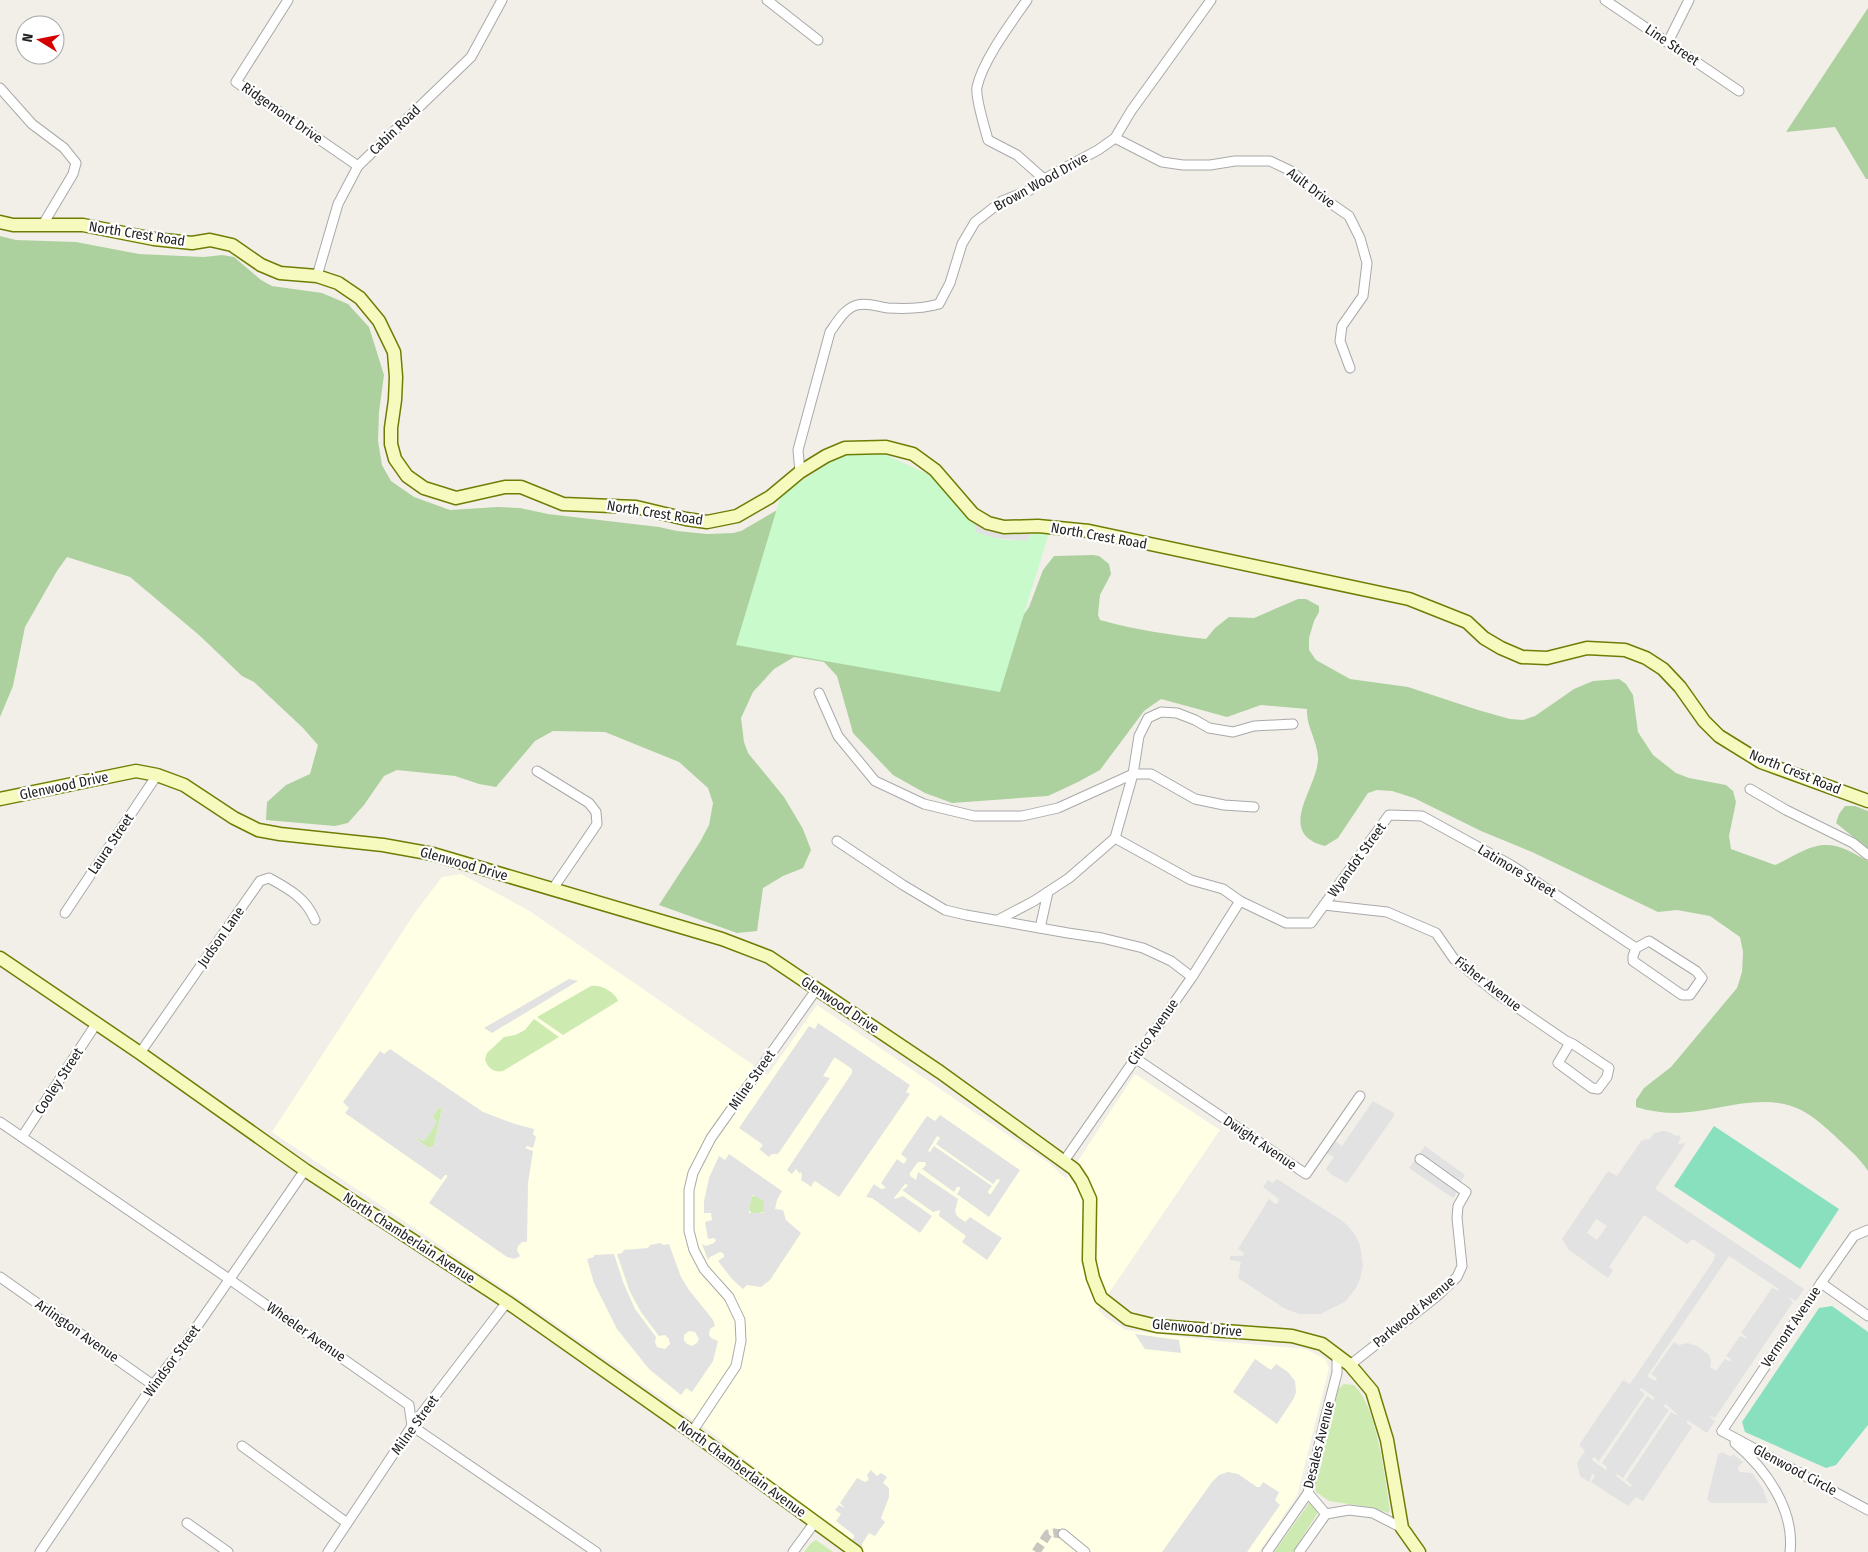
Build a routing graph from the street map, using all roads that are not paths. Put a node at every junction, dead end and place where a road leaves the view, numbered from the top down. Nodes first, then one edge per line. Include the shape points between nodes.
1 (288, 0) edge
2 (502, 0) edge
3 (767, 0) edge
4 (1027, 0) edge
5 (1211, 0) edge
6 (1604, 0) edge
7 (1689, 0) edge
8 (818, 40) dead end
9 (1668, 42) junction
10 (0, 88) edge
11 (1739, 91) dead end
12 (1115, 138) junction
13 (358, 166) junction
14 (1044, 179) junction
15 (0, 222) edge
16 (42, 226) junction
17 (317, 276) junction
18 (1350, 368) dead end
19 (800, 472) junction
20 (819, 693) dead end
21 (1294, 724) dead end
22 (537, 771) dead end
23 (1132, 774) junction
24 (157, 775) junction
25 (1750, 789) dead end
26 (0, 799) edge
27 (1868, 801) edge
28 (1254, 807) dead end
29 (1390, 815) joint
30 (1115, 838) junction
31 (837, 841) dead end
32 (1868, 855) edge
33 (552, 890) junction
34 (1048, 892) junction
35 (1240, 901) junction
36 (1324, 905) junction
37 (65, 913) dead end
38 (315, 920) dead end
39 (998, 920) junction
40 (1040, 928) junction
41 (1636, 948) junction
42 (0, 958) edge
43 (1192, 977) junction
44 (816, 990) junction
45 (96, 1024) junction
46 (1570, 1043) junction
47 (140, 1053) junction
48 (1135, 1058) junction
49 (1360, 1096) dead end
50 (0, 1122) edge
51 (22, 1138) junction
52 (1420, 1159) dead end
53 (1064, 1161) junction
54 (305, 1170) junction
55 (1868, 1230) edge
56 (0, 1277) edge
57 (229, 1279) junction
58 (1821, 1283) junction
59 (507, 1302) junction
60 (1868, 1316) edge
61 (1337, 1356) junction
62 (1350, 1365) junction
63 (153, 1385) junction
64 (412, 1426) junction
65 (1722, 1431) junction
66 (692, 1432) junction
67 (242, 1446) dead end
68 (1308, 1493) junction
69 (1868, 1510) edge
70 (1326, 1514) junction
71 (815, 1522) junction
72 (187, 1523) dead end
73 (347, 1523) junction
74 (1402, 1528) junction
75 (1063, 1534) dead end
76 (330, 1551) edge
77 (40, 1552) edge
78 (228, 1552) edge
79 (596, 1552) edge
80 (793, 1552) edge
81 (856, 1552) edge
82 (1085, 1552) edge
83 (1267, 1552) edge
84 (1299, 1552) edge
85 (1419, 1552) edge
86 (1790, 1552) edge

1 - 13 street, Ridgemont Drive via 236,82
2 - 13 street, Cabin Road via 471,57
3 - 8 street
4 - 14 street via 991,54 977,88 988,140 1017,155
5 - 12 street, Brown Wood Drive
6 - 9 street, Line Street
7 - 9 street
9 - 11 street, Line Street
10 - 16 street via 32,124 64,148 76,163 73,174
12 - 14 street, Brown Wood Drive
12 - 18 street, Ault Drive via 1162,162 1210,165 1270,161 1291,171 1349,216 1367,263 1363,296 1342,326 1340,340
13 - 17 street, Cabin Road via 338,204
14 - 19 street, Brown Wood Drive via 1030,190 1002,201 975,222 962,244 950,283 939,304 922,309 856,305 840,316 830,332 798,450
15 - 16 street, North Crest Road
16 - 17 street, North Crest Road via 82,225 154,239 192,243 210,240 232,244 261,265 280,273
17 - 19 street, North Crest Road via 338,283 360,298 379,320 394,352 393,452 407,476 424,488 456,498 505,487 521,488 563,504 636,507 708,522 737,516
19 - 27 street, North Crest Road via 845,448 886,447 913,454 935,470 973,514 988,523 1004,527 1038,526 1089,532 1409,599 1466,622 1500,648 1522,657 1547,658 1587,648 1625,650 1663,669 1704,722 1719,736 1761,762
20 - 23 street via 838,736 875,781 924,804 974,816 1022,816 1058,808
21 - 23 street via 1254,726 1233,732 1209,728 1177,713 1161,712 1148,718 1139,736
22 - 33 street via 589,803 596,812 597,824
23 - 28 street via 1151,774 1196,799
23 - 30 street
24 - 26 street, Glenwood Drive via 136,771
24 - 33 street, Glenwood Drive via 184,785 258,830 433,854
24 - 37 street, Laura Street
25 - 32 street via 1853,843
29 - 36 street, Wyandot Street
29 - 41 street, Latimore Street via 1422,816 1511,865
30 - 34 street
30 - 35 street via 1191,880 1224,889
31 - 39 street via 945,910
33 - 44 street, Glenwood Drive via 730,942 769,957
34 - 39 street
34 - 40 street
35 - 36 street via 1286,923 1312,923
35 - 43 street, Citico Avenue
36 - 46 street, Fisher Avenue via 1387,912 1436,932 1454,959 1496,993
38 - 47 street, Judson Lane via 310,907 293,891 269,878 260,881
39 - 40 street
40 - 43 street via 1143,948 1171,961
41 - 41 street via 1633,961 1682,995 1690,995 1702,978 1649,941
42 - 45 street, North Chamberlain Avenue
43 - 48 street, Citico Avenue
44 - 53 street, Glenwood Drive via 940,1072
44 - 66 street, Milne Street via 711,1138 693,1173 689,1190 689,1231 694,1250 704,1270 729,1297 740,1320 741,1341 736,1366
45 - 47 street, North Chamberlain Avenue
45 - 51 street, Cooley Street
46 - 46 street, Fisher Avenue via 1558,1063 1598,1089 1609,1068
47 - 54 street, North Chamberlain Avenue
48 - 49 street, Dwight Avenue via 1306,1174
48 - 53 street, Citico Avenue
50 - 51 street, Wheeler Avenue
51 - 57 street, Wheeler Avenue
52 - 62 street, Parkwood Avenue via 1466,1192 1458,1206 1457,1218 1462,1266 1457,1277 1421,1309
53 - 61 street, Glenwood Drive via 1074,1169 1090,1199 1089,1260 1101,1298 1128,1319 1157,1326 1292,1336 1322,1344
54 - 57 street, Windsor Street
54 - 59 street, North Chamberlain Avenue
55 - 58 street, Vermont Avenue via 1854,1236
56 - 63 street, Arlington Avenue
57 - 63 street, Windsor Street
57 - 64 street, Wheeler Avenue via 409,1405
58 - 60 street
58 - 65 street, Vermont Avenue
59 - 64 street, Milne Street
59 - 66 street, North Chamberlain Avenue
61 - 62 street, Glenwood Drive
61 - 68 street, Desales Avenue via 1337,1372
62 - 74 street, Glenwood Drive via 1372,1391 1387,1440
63 - 77 street, Windsor Street
64 - 73 street, Milne Street
64 - 79 street
65 - 69 street, Glenwood Circle
65 - 86 street via 1752,1457 1778,1495 1792,1540
66 - 71 street, North Chamberlain Avenue
67 - 73 street
68 - 70 street
68 - 83 street, Desales Avenue
70 - 74 street via 1349,1510 1373,1513
70 - 84 street
71 - 80 street
71 - 81 street, North Chamberlain Avenue
72 - 78 street
73 - 76 street, Milne Street
74 - 85 street, Glenwood Drive
75 - 82 street

